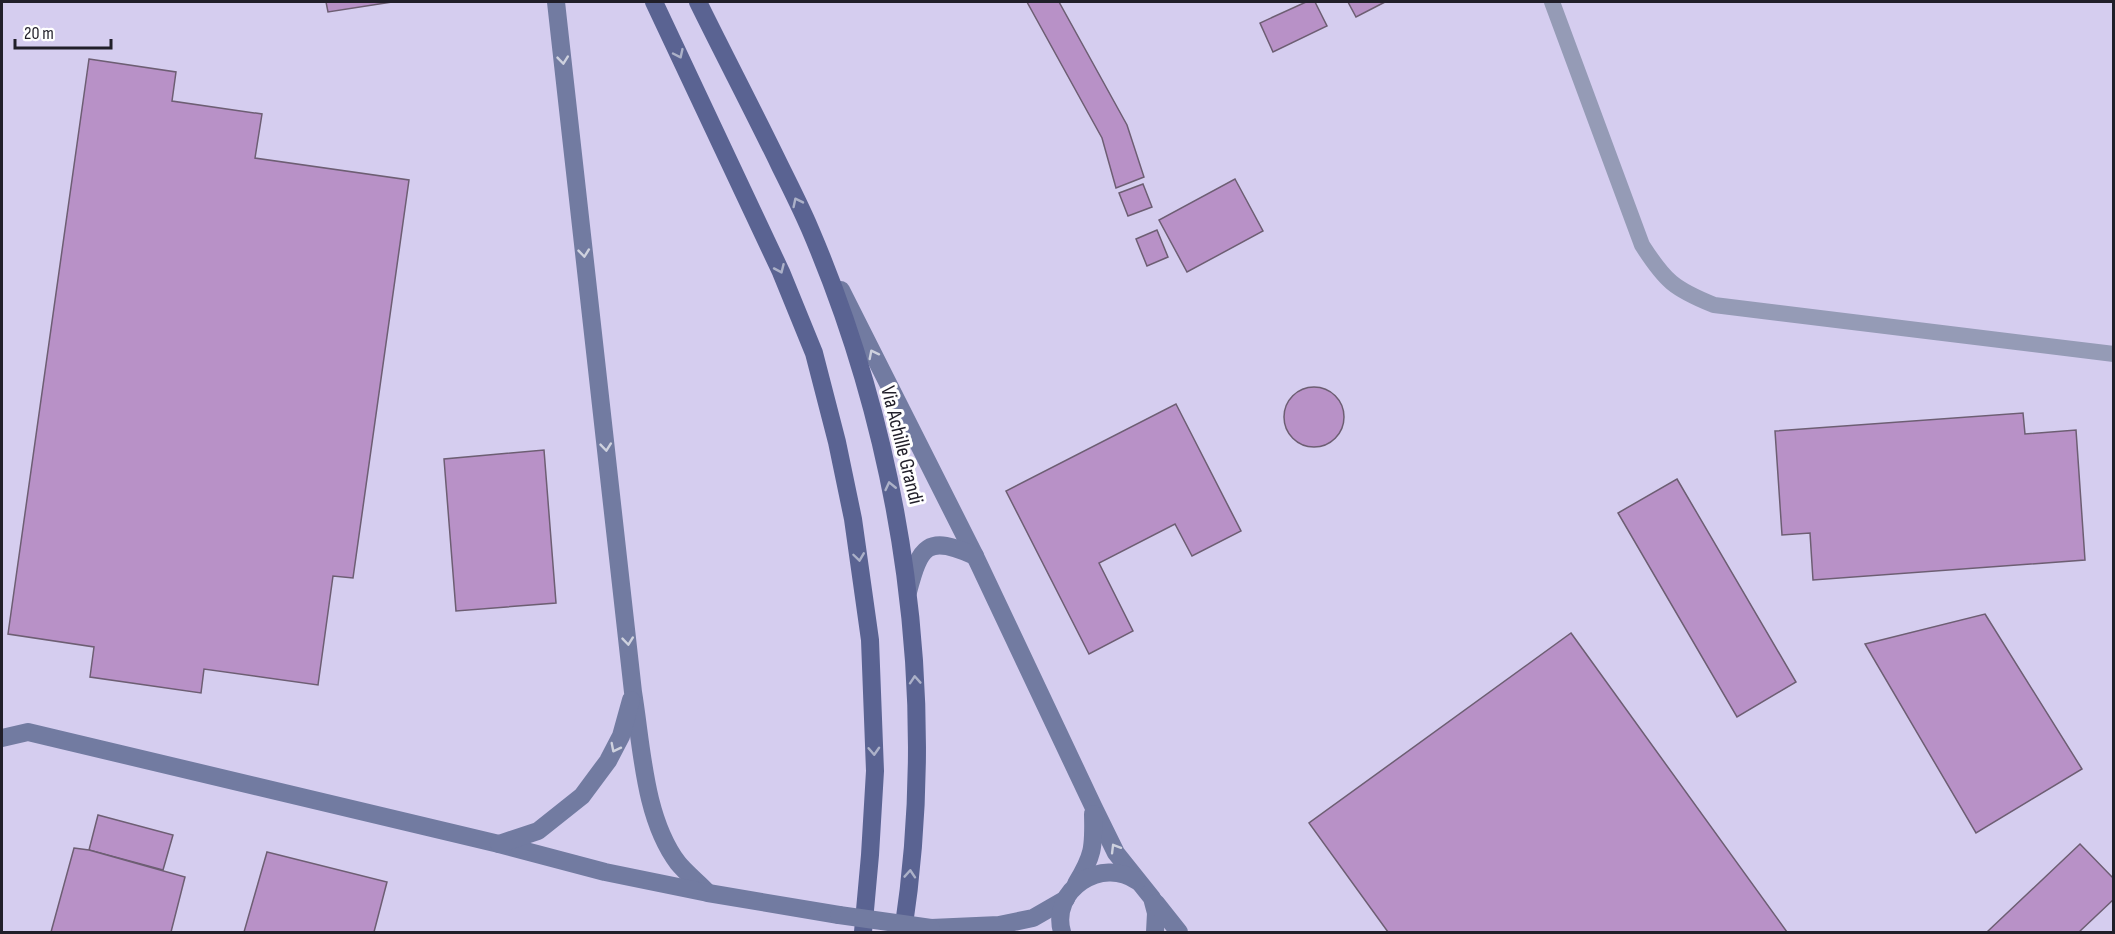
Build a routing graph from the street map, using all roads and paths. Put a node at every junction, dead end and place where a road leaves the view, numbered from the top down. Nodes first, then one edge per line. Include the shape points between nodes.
1 (556, 2) edge
2 (654, 2) edge
3 (698, 2) edge
4 (1552, 2) edge
5 (810, 229) junction
6 (2114, 354) edge
7 (975, 556) junction
8 (908, 592) junction
9 (633, 692) junction
10 (2, 738) edge
11 (1093, 806) junction
12 (499, 844) junction
13 (1148, 892) junction
14 (708, 893) junction
15 (1070, 893) junction
16 (930, 928) junction
17 (863, 933) edge
18 (903, 933) edge
19 (952, 933) edge
20 (1062, 933) edge
21 (1155, 933) edge
22 (1179, 933) edge

1 -> 9 street
2 -> 17 main road via 781,272 814,353 837,442 853,519 870,640 875,771
5 -> 3 main road, Via Achille Grandi
4 - 6 lane via 1642,244 1659,272 1684,293 1714,305
7 -> 5 street
8 -> 5 main road, Via Achille Grandi via 891,487 864,385
7 - 8 street via 952,546 926,549 915,563
7 - 11 street
18 -> 8 main road, Via Achille Grandi via 916,756
9 -> 12 street via 621,736 582,796 538,831
9 - 14 street via 654,816 679,863
10 - 12 street via 28,732
13 -> 11 street via 1116,853
11 - 15 street via 1090,862
12 - 14 street via 605,872
13 - 15 street via 1131,877 1101,872 1086,877
13 - 21 street via 1156,913
13 - 22 street
14 - 16 street, bridge
15 - 16 street via 1033,918 999,925
15 - 20 street via 1061,913
16 - 19 street

